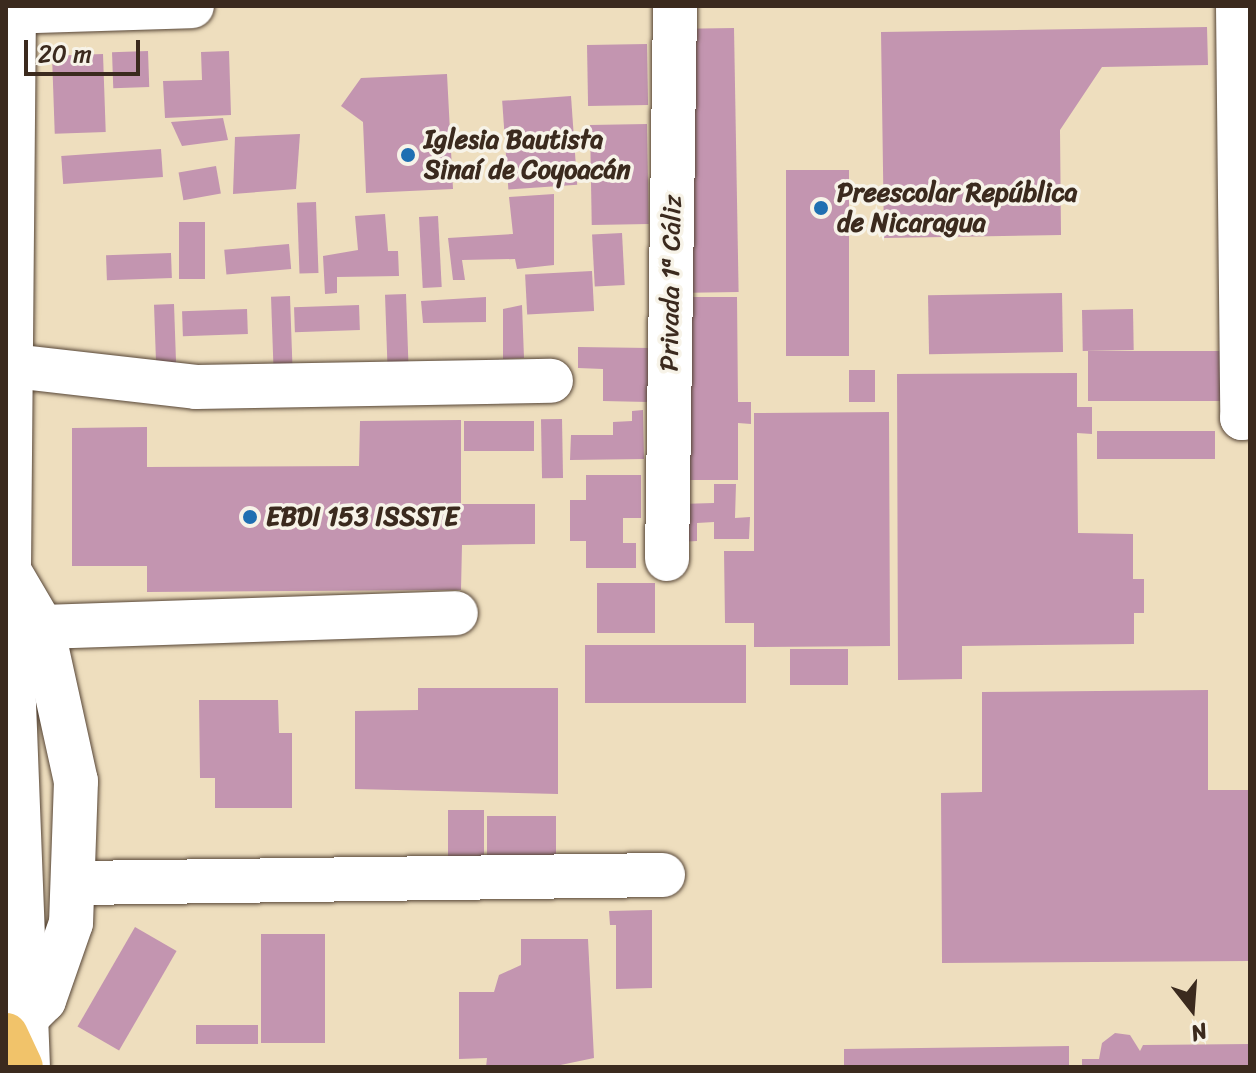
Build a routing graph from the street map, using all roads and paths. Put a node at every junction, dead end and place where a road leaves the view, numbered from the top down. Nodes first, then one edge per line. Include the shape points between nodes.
1 (192, 6) edge
2 (675, 6) edge
3 (1238, 6) edge
4 (11, 10) edge
5 (13, 366) junction
6 (551, 381) dead end
7 (1247, 399) edge
8 (667, 559) dead end
9 (9, 573) junction
10 (456, 613) dead end
11 (42, 627) junction
12 (663, 875) dead end
13 (77, 883) junction
14 (15, 1027) edge
15 (21, 1067) edge
16 (28, 1067) edge

1 - 4 street
2 - 8 street, Privada 1ª Cáliz
3 - 7 street
4 - 5 street
5 - 6 street via 196,387
5 - 9 street
9 - 11 street
9 - 14 street
10 - 11 street
11 - 13 street via 76,781
12 - 13 street
13 - 14 street via 60,963 44,1000
14 - 15 main road
14 - 16 street

